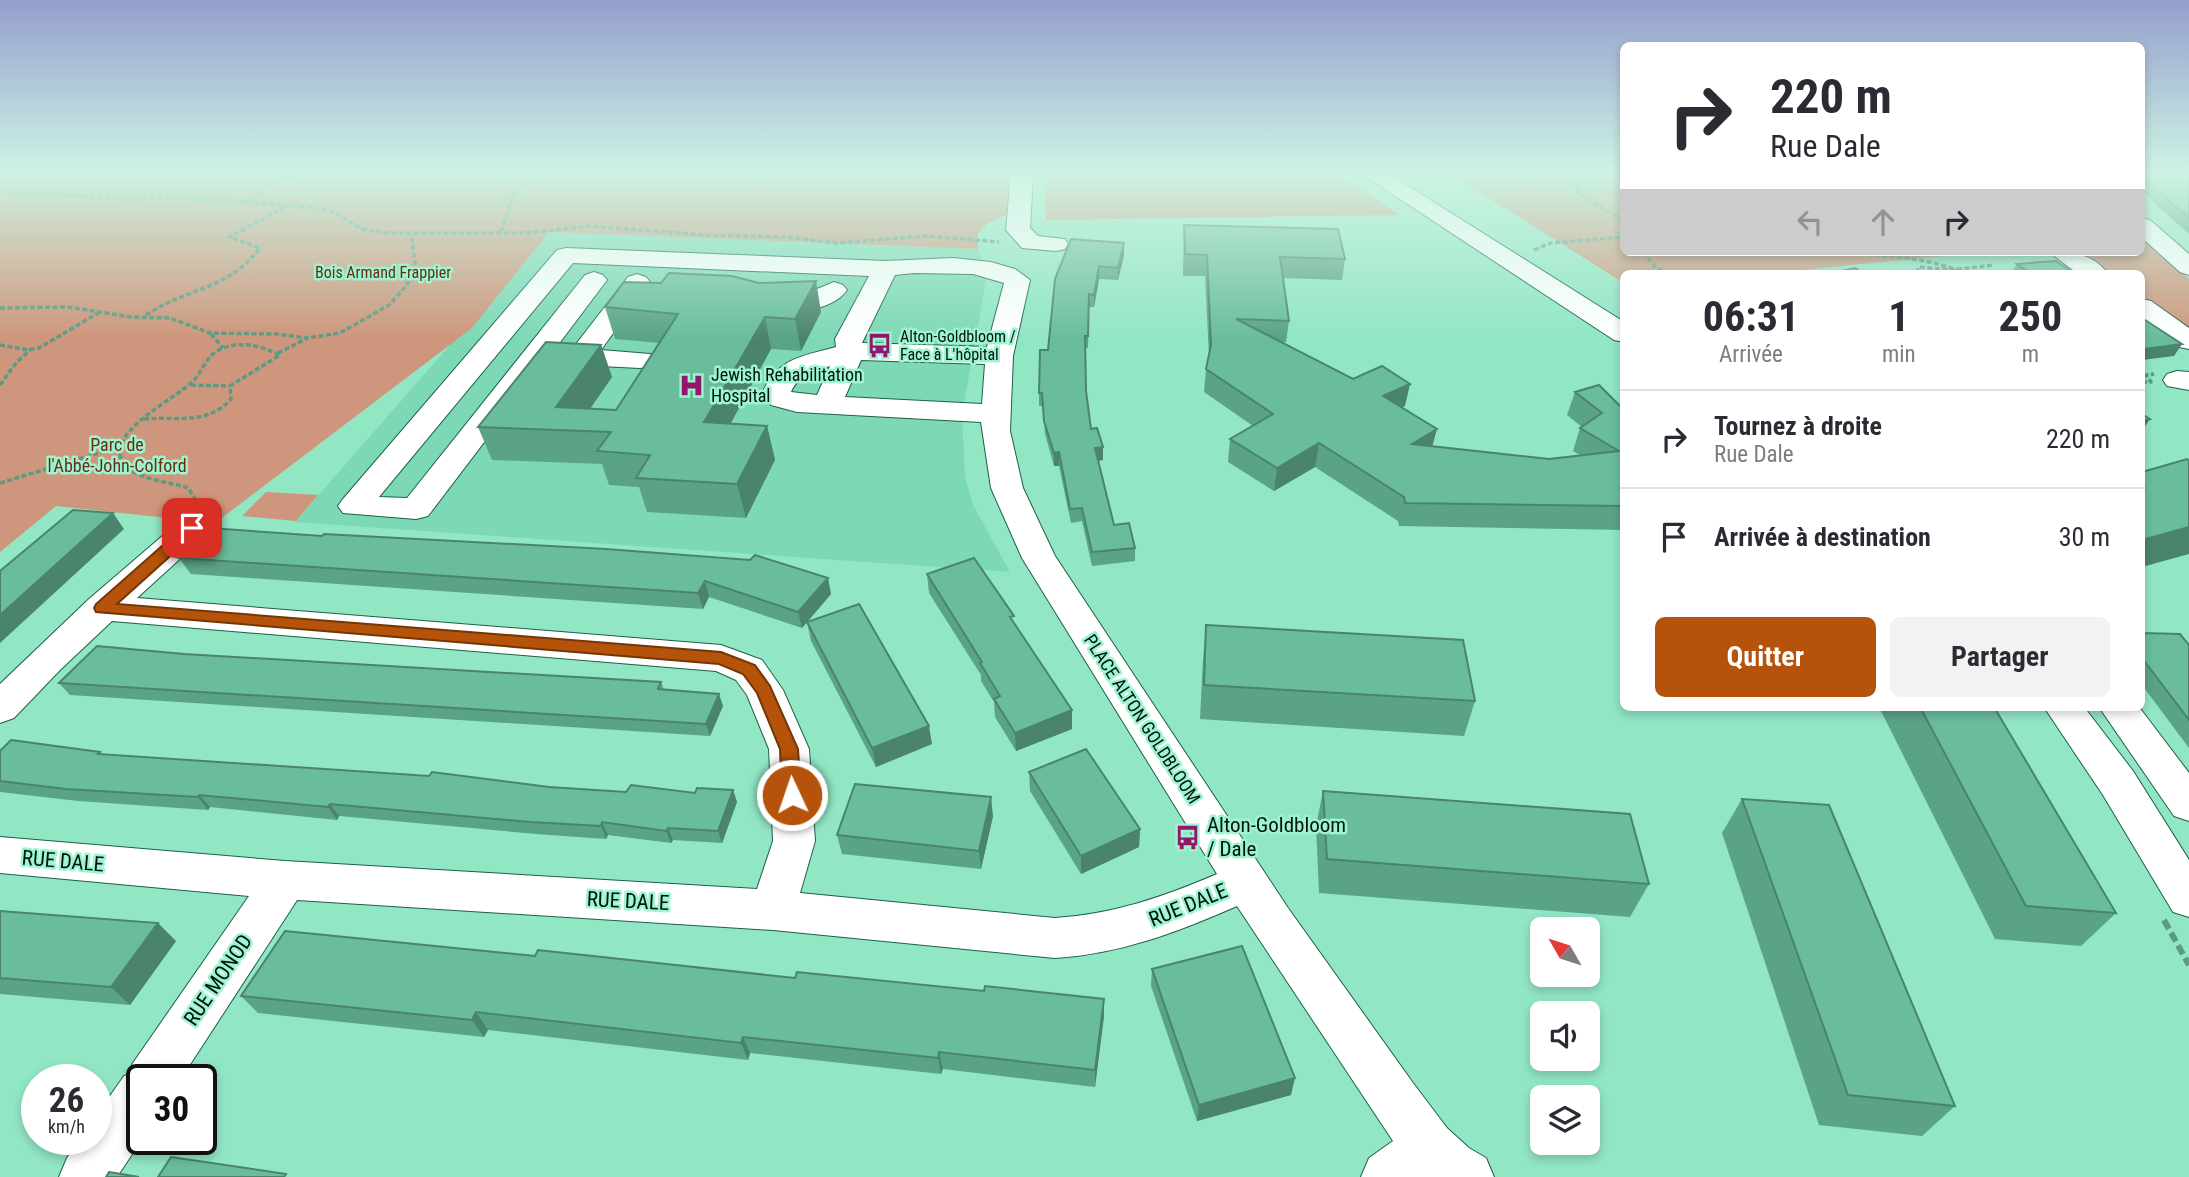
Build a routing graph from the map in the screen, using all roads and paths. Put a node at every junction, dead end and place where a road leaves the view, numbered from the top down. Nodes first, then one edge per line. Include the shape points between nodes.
1 (246, 229) edge
2 (362, 229) edge
3 (502, 229) edge
4 (549, 229) edge
5 (626, 229) edge
6 (1019, 229) edge
7 (1459, 229) edge
8 (1494, 229) edge
9 (2146, 229) edge
10 (501, 232) junction
11 (414, 234) junction
12 (1620, 237) edge
13 (1031, 243) junction
14 (1056, 244) dead end
15 (1538, 249) dead end
16 (1646, 256) edge
17 (1833, 256) edge
18 (2067, 256) edge
19 (1858, 257) joint
20 (1993, 265) dead end
21 (2189, 267) edge
22 (885, 269) junction
23 (1960, 269) junction
24 (645, 270) junction
25 (1661, 270) edge
26 (1918, 270) edge
27 (2089, 270) edge
28 (546, 278) junction
29 (594, 280) junction
30 (834, 290) junction
31 (867, 300) junction
32 (749, 301) edge
33 (1620, 307) edge
34 (0, 308) edge
35 (2145, 309) edge
36 (101, 311) junction
37 (145, 316) junction
38 (1620, 331) edge
39 (210, 333) junction
40 (307, 338) junction
41 (2189, 341) edge
42 (0, 345) edge
43 (223, 348) junction
44 (30, 350) junction
45 (851, 351) junction
46 (278, 353) junction
47 (482, 353) junction
48 (535, 355) junction
49 (999, 356) junction
50 (581, 357) junction
51 (640, 360) dead end
52 (0, 384) edge
53 (190, 384) junction
54 (230, 386) junction
55 (827, 405) junction
56 (995, 414) junction
57 (144, 419) junction
58 (119, 447) junction
59 (0, 483) edge
60 (190, 519) joint
61 (102, 608) junction
62 (0, 708) edge
63 (2066, 711) edge
64 (2121, 711) edge
65 (2189, 804) edge
66 (0, 856) edge
67 (285, 880) junction
68 (1246, 881) junction
69 (2189, 898) edge
70 (773, 909) junction
71 (162, 1064) edge
72 (126, 1118) edge
73 (1448, 1162) edge
74 (86, 1177) edge
75 (1388, 1177) edge

1 - 37 path via 229,237 260,248 238,274 154,308
2 - 11 path
3 - 10 path
4 - 10 path
5 - 13 path via 837,243 927,236
6 - 13 street
7 - 38 street
8 - 33 street
9 - 21 street
10 - 11 path
11 - 40 path via 416,269 398,297 340,333
12 - 15 path via 1550,243
13 - 14 street
16 - 25 path
17 - 19 path
18 - 27 street
19 - 23 path via 1910,257
20 - 23 path
22 - 24 street
22 - 31 street
22 - 49 street, PLACE ALTON GOLDBLOOM via 972,267 1002,272 1017,280
23 - 26 path
24 - 28 street via 566,255
24 - 29 street
24 - 30 street
24 - 50 street
28 - 29 street
28 - 47 street
29 - 48 street
30 - 31 street
30 - 32 street via 799,305
31 - 45 street via 849,338
34 - 36 path
35 - 41 street
36 - 37 path
36 - 44 path via 45,346
37 - 39 path via 170,318
39 - 40 path
39 - 43 path
40 - 46 path
42 - 44 path
43 - 46 path via 249,343
43 - 53 path via 204,360
44 - 52 path
45 - 49 street
45 - 55 street
45 - 55 street via 794,368 776,390 785,401
46 - 54 path via 276,360
47 - 48 street
47 - 48 street via 354,506 416,509
48 - 50 street
49 - 56 street, PLACE ALTON GOLDBLOOM
50 - 51 street
53 - 54 path
53 - 57 path
54 - 57 path via 228,403 204,418
55 - 56 street
56 - 68 street, PLACE ALTON GOLDBLOOM via 1006,488 1039,558
57 - 58 path
58 - 59 path
58 - 60 path via 120,456 134,471 188,488 196,500
60 - 61 street
61 - 62 street
61 - 70 street via 721,658 749,670 764,690 789,749 794,841
63 - 69 street
64 - 65 street
66 - 67 street, RUE DALE
67 - 70 street, RUE DALE
67 - 71 street, RUE MONOD
68 - 70 street, RUE DALE via 1150,921 1078,937 1031,937
68 - 73 street, PLACE ALTON GOLDBLOOM via 1395,1101
72 - 74 street
73 - 75 street

